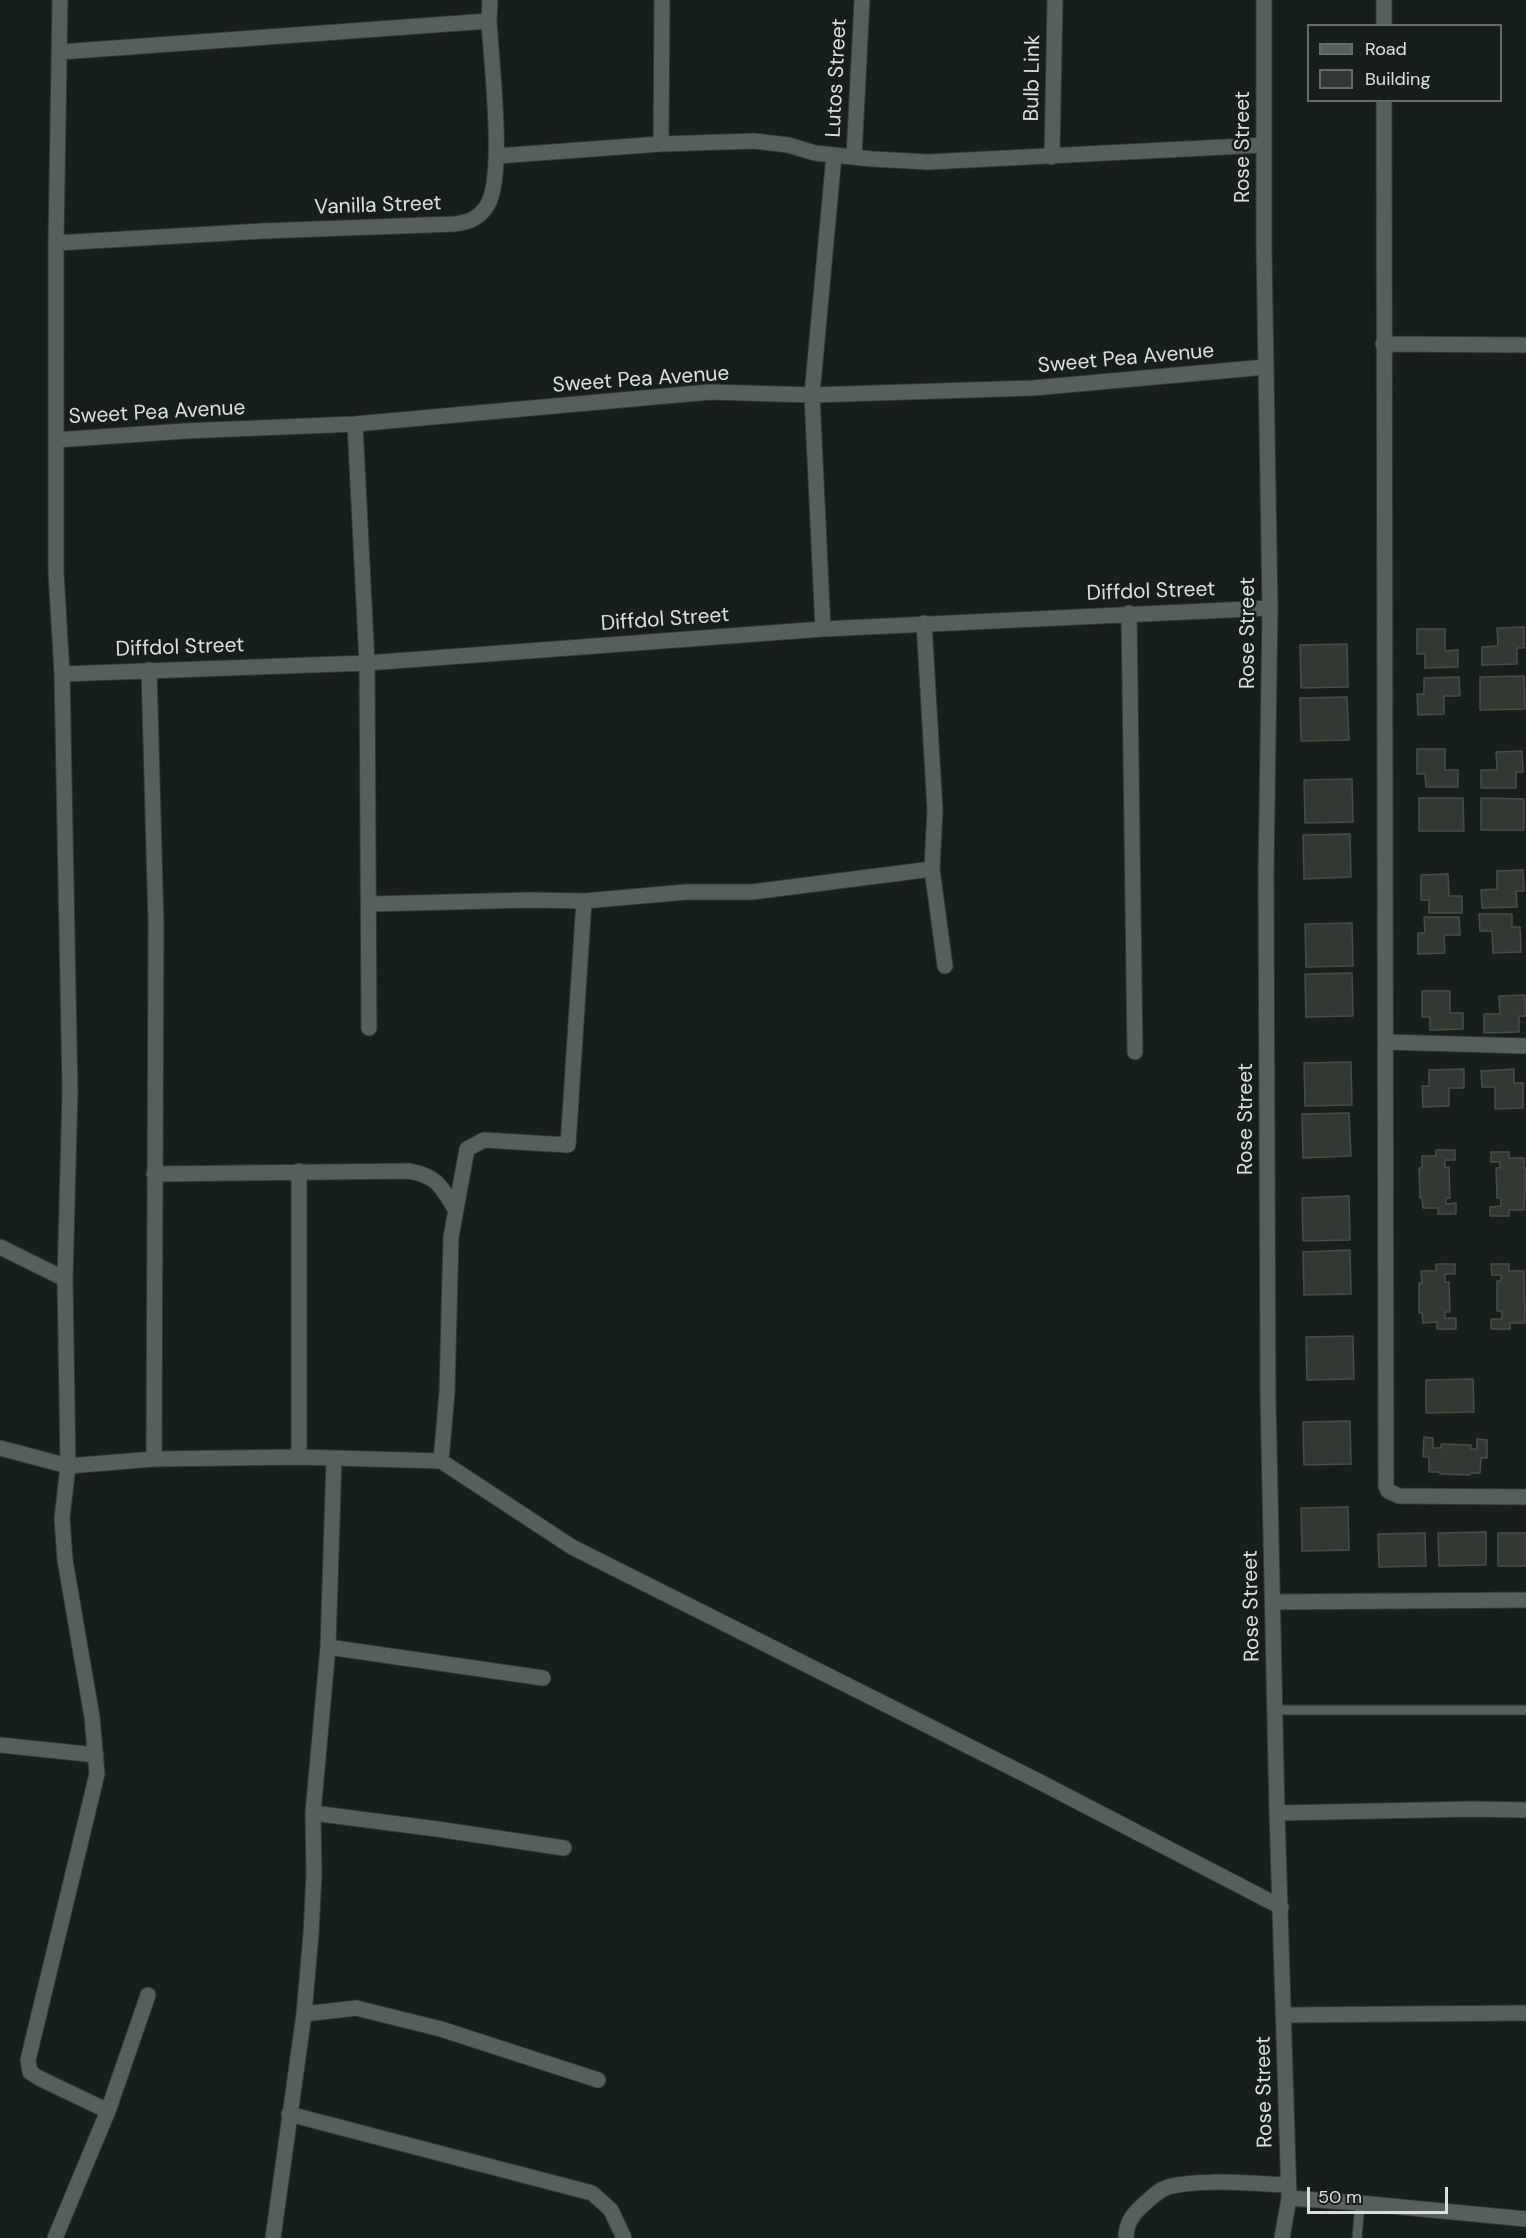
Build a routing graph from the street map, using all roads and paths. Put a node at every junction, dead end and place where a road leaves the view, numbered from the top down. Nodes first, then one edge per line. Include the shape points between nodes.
1 (60, 0) edge
2 (490, 0) edge
3 (662, 0) edge
4 (862, 0) edge
5 (1055, 0) edge
6 (1264, 0) edge
7 (1384, 0) edge
8 (489, 21) junction
9 (1384, 24) edge
10 (60, 52) junction
11 (1384, 102) edge
12 (661, 144) junction
13 (1264, 145) junction
14 (834, 155) junction
15 (497, 156) junction
16 (1052, 156) junction
17 (854, 157) junction
18 (56, 243) junction
19 (1383, 344) junction
20 (1526, 345) edge
21 (1266, 368) junction
22 (812, 395) junction
23 (355, 424) junction
24 (56, 440) junction
25 (1270, 608) junction
26 (1129, 613) junction
27 (924, 623) junction
28 (823, 629) junction
29 (367, 663) junction
30 (149, 670) junction
31 (62, 674) junction
32 (932, 869) junction
33 (585, 901) junction
34 (369, 904) junction
35 (945, 966) dead end
36 (369, 1028) dead end
37 (1387, 1042) junction
38 (1526, 1046) edge
39 (1136, 1052) dead end
40 (299, 1170) junction
41 (154, 1174) junction
42 (455, 1209) junction
43 (0, 1247) edge
44 (65, 1279) junction
45 (0, 1448) edge
46 (299, 1456) junction
47 (153, 1459) junction
48 (334, 1459) junction
49 (441, 1461) junction
50 (68, 1466) junction
51 (1526, 1497) edge
52 (1526, 1600) edge
53 (1273, 1602) junction
54 (328, 1647) junction
55 (543, 1678) dead end
56 (1275, 1710) junction
57 (1526, 1710) edge
58 (0, 1745) edge
59 (96, 1755) junction
60 (1526, 1810) edge
61 (1276, 1813) junction
62 (313, 1814) junction
63 (564, 1848) dead end
64 (1281, 1907) junction
65 (148, 1995) dead end
66 (1526, 2013) edge
67 (304, 2014) junction
68 (1284, 2015) junction
69 (598, 2080) dead end
70 (108, 2111) junction
71 (289, 2114) junction
72 (1289, 2191) junction
73 (1360, 2203) junction
74 (1526, 2219) edge
75 (55, 2238) edge
76 (273, 2238) edge
77 (624, 2238) edge
78 (1126, 2238) edge
79 (1282, 2238) edge
80 (1357, 2238) edge

1 - 10 street
2 - 8 street, Vanilla Street
3 - 12 street
4 - 17 street, Lutos Street
5 - 16 street, Bulb Link
6 - 13 street, Rose Street
7 - 9 street
8 - 10 street
8 - 15 street, Vanilla Street
10 - 18 street
11 - 19 street
12 - 14 street via 754,141
12 - 15 street
13 - 16 street
13 - 21 street, Rose Street
14 - 17 street
14 - 22 street
15 - 18 street, Vanilla Street via 488,204 476,218 465,223
16 - 17 street via 928,162
18 - 24 street
19 - 20 street
19 - 37 street
21 - 22 street, Sweet Pea Avenue via 1033,388
21 - 25 street, Rose Street
22 - 23 street, Sweet Pea Avenue via 710,392
22 - 28 street
23 - 24 street, Sweet Pea Avenue
23 - 29 street
24 - 31 street via 56,572
25 - 26 street, Diffdol Street
25 - 53 street, Rose Street via 1266,886
26 - 27 street, Diffdol Street
26 - 39 street
27 - 28 street, Diffdol Street
27 - 32 street via 935,810
28 - 29 street, Diffdol Street
29 - 30 street, Diffdol Street
29 - 34 street
30 - 31 street, Diffdol Street
30 - 41 street via 156,923
31 - 44 street via 70,1091
32 - 33 street via 753,892 686,892
32 - 35 street
33 - 34 street
33 - 42 street via 568,1145 484,1140 467,1149
34 - 36 street
37 - 38 street
37 - 51 street via 1386,1486 1399,1496
40 - 41 street
40 - 42 street via 409,1170 426,1174 440,1184
40 - 46 street
41 - 47 street
42 - 49 street
43 - 44 street
44 - 50 street
45 - 50 street
46 - 47 street
46 - 48 street
47 - 50 street
48 - 49 street
48 - 54 street
49 - 64 street via 572,1547
50 - 59 street via 62,1518 64,1560
52 - 53 street
53 - 56 street, Rose Street
54 - 55 street
54 - 62 street
56 - 57 lane
56 - 61 street, Rose Street
58 - 59 street
59 - 70 street via 97,1774 28,2060 30,2072 39,2078
60 - 61 street
61 - 64 street, Rose Street
62 - 63 street
62 - 67 street via 312,1934
64 - 68 street, Rose Street
65 - 70 street
66 - 68 street
67 - 69 street via 356,2008 441,2029
67 - 71 street
68 - 72 street, Rose Street
70 - 75 street
71 - 76 street
71 - 77 street via 592,2193 611,2210
72 - 73 street
72 - 78 street via 1225,2183 1167,2188 1154,2195 1130,2220
72 - 79 street, Rose Street
73 - 74 street
73 - 80 lane

